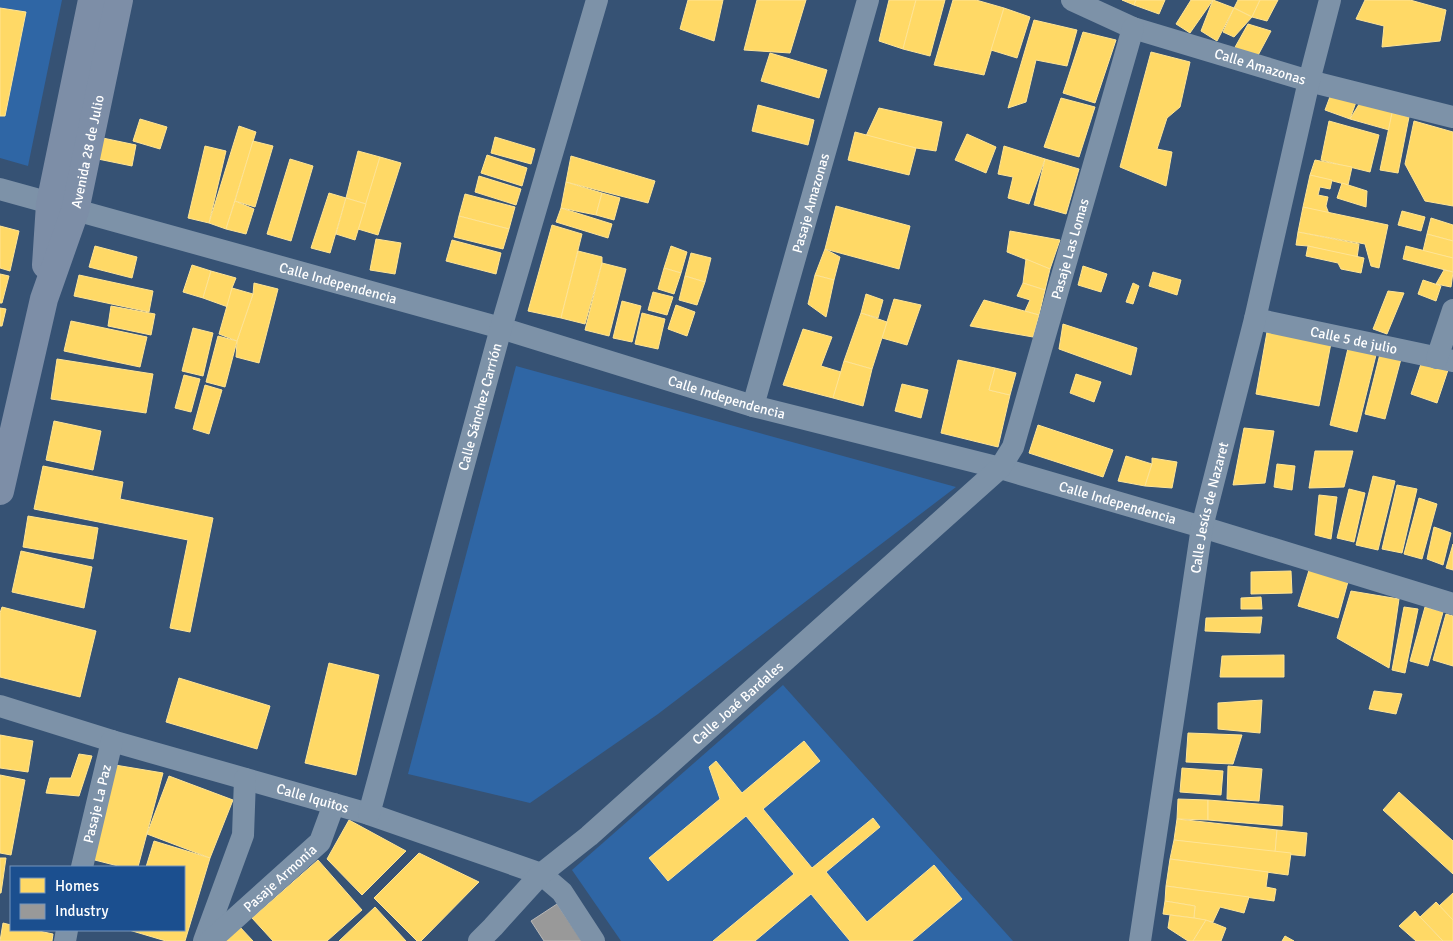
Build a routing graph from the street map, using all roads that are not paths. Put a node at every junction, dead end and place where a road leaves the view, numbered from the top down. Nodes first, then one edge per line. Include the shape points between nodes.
1 (92, 0) edge
2 (119, 0) edge
3 (597, 0) edge
4 (868, 0) edge
5 (1072, 0) edge
6 (1330, 0) edge
7 (1134, 28) junction
8 (1309, 80) junction
9 (1453, 117) edge
10 (0, 189) edge
11 (62, 207) junction
12 (1453, 310) edge
13 (1255, 320) junction
14 (501, 328) junction
15 (1445, 360) edge
16 (753, 406) junction
17 (1000, 468) junction
18 (0, 491) edge
19 (1202, 527) junction
20 (1453, 604) edge
21 (0, 706) edge
22 (112, 741) junction
23 (245, 779) junction
24 (334, 804) junction
25 (369, 814) junction
26 (82, 866) edge
27 (541, 874) junction
28 (492, 936) edge
29 (204, 941) edge
30 (210, 941) edge
31 (594, 941) edge
32 (1140, 941) edge

1 - 11 main road, Avenida 28 de Julio
2 - 11 main road, Avenida 28 de Julio
3 - 14 street, Calle Sánchez Carrión
4 - 16 street, Pasaje Amazonas
5 - 7 street, Calle Amazonas
6 - 8 street, Calle Jesús de Nazaret
7 - 8 street, Calle Amazonas
7 - 17 street, Pasaje Las Lomas via 1013,447
8 - 9 street, Calle Amazonas
8 - 13 street, Calle Jesús de Nazaret
10 - 11 street, Calle Independencia
11 - 14 street, Calle Independencia
11 - 18 main road, Avenida 28 de Julio
12 - 15 street
13 - 15 street, Calle 5 de julio
13 - 19 street, Calle Jesús de Nazaret
14 - 16 street, Calle Independencia
14 - 25 street, Calle Sánchez Carrión
16 - 17 street, Calle Independencia
17 - 19 street, Calle Independencia
17 - 27 street, Calle Joaé Bardales via 597,829
19 - 20 street, Calle Independencia
19 - 32 street, Calle Jesús de Nazaret
21 - 22 street, Calle Iquitos
22 - 23 street, Calle Iquitos
22 - 26 street, Pasaje La Paz
23 - 24 street, Calle Iquitos
23 - 29 street, Pasaje Armonía via 244,835
24 - 25 street, Calle Iquitos
24 - 30 street, Pasaje Armonía via 320,842
25 - 27 street, Calle Iquitos
27 - 28 street, Calle Joaé Bardales
27 - 31 street, Calle Iquitos via 562,892

